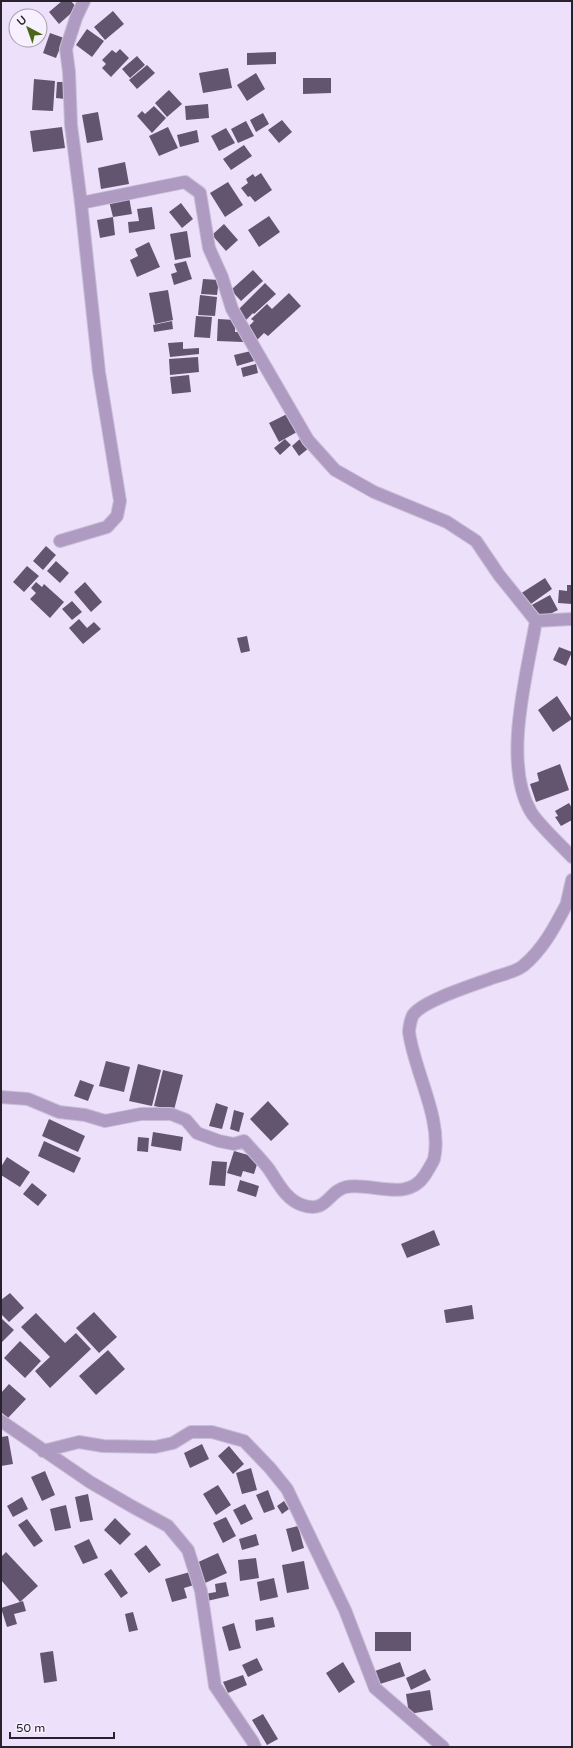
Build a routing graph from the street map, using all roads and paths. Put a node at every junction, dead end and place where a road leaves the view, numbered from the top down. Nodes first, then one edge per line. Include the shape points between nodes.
1 (84, 1) edge
2 (82, 203) junction
3 (60, 541) dead end
4 (572, 619) edge
5 (536, 621) junction
6 (572, 857) edge
7 (572, 880) edge
8 (570, 899) edge
9 (1, 1097) edge
10 (1, 1421) edge
11 (43, 1451) junction
12 (254, 1747) edge
13 (443, 1747) edge

1 - 2 street via 66,49 71,124
2 - 3 street via 99,372 120,501 117,516 107,526
2 - 5 street via 184,182 200,193 209,248 232,309 308,440 335,470 374,492 447,522 476,541
4 - 5 street
5 - 6 street via 523,692 516,751 522,787 531,812
7 - 8 street
8 - 9 street via 550,935 522,967 436,1000 421,1007 412,1015 409,1031 432,1115 435,1143 434,1160 422,1180 405,1189 396,1191 352,1186 335,1192 320,1206 303,1206 282,1191 267,1167 244,1141 234,1144 197,1133 186,1120 171,1114 141,1114 105,1121 85,1115 59,1112 28,1099
10 - 11 street
11 - 12 street via 168,1526 188,1550 201,1591 216,1686
11 - 13 street via 79,1442 103,1446 155,1447 172,1443 191,1432 212,1432 244,1441 287,1489 344,1610 375,1688

